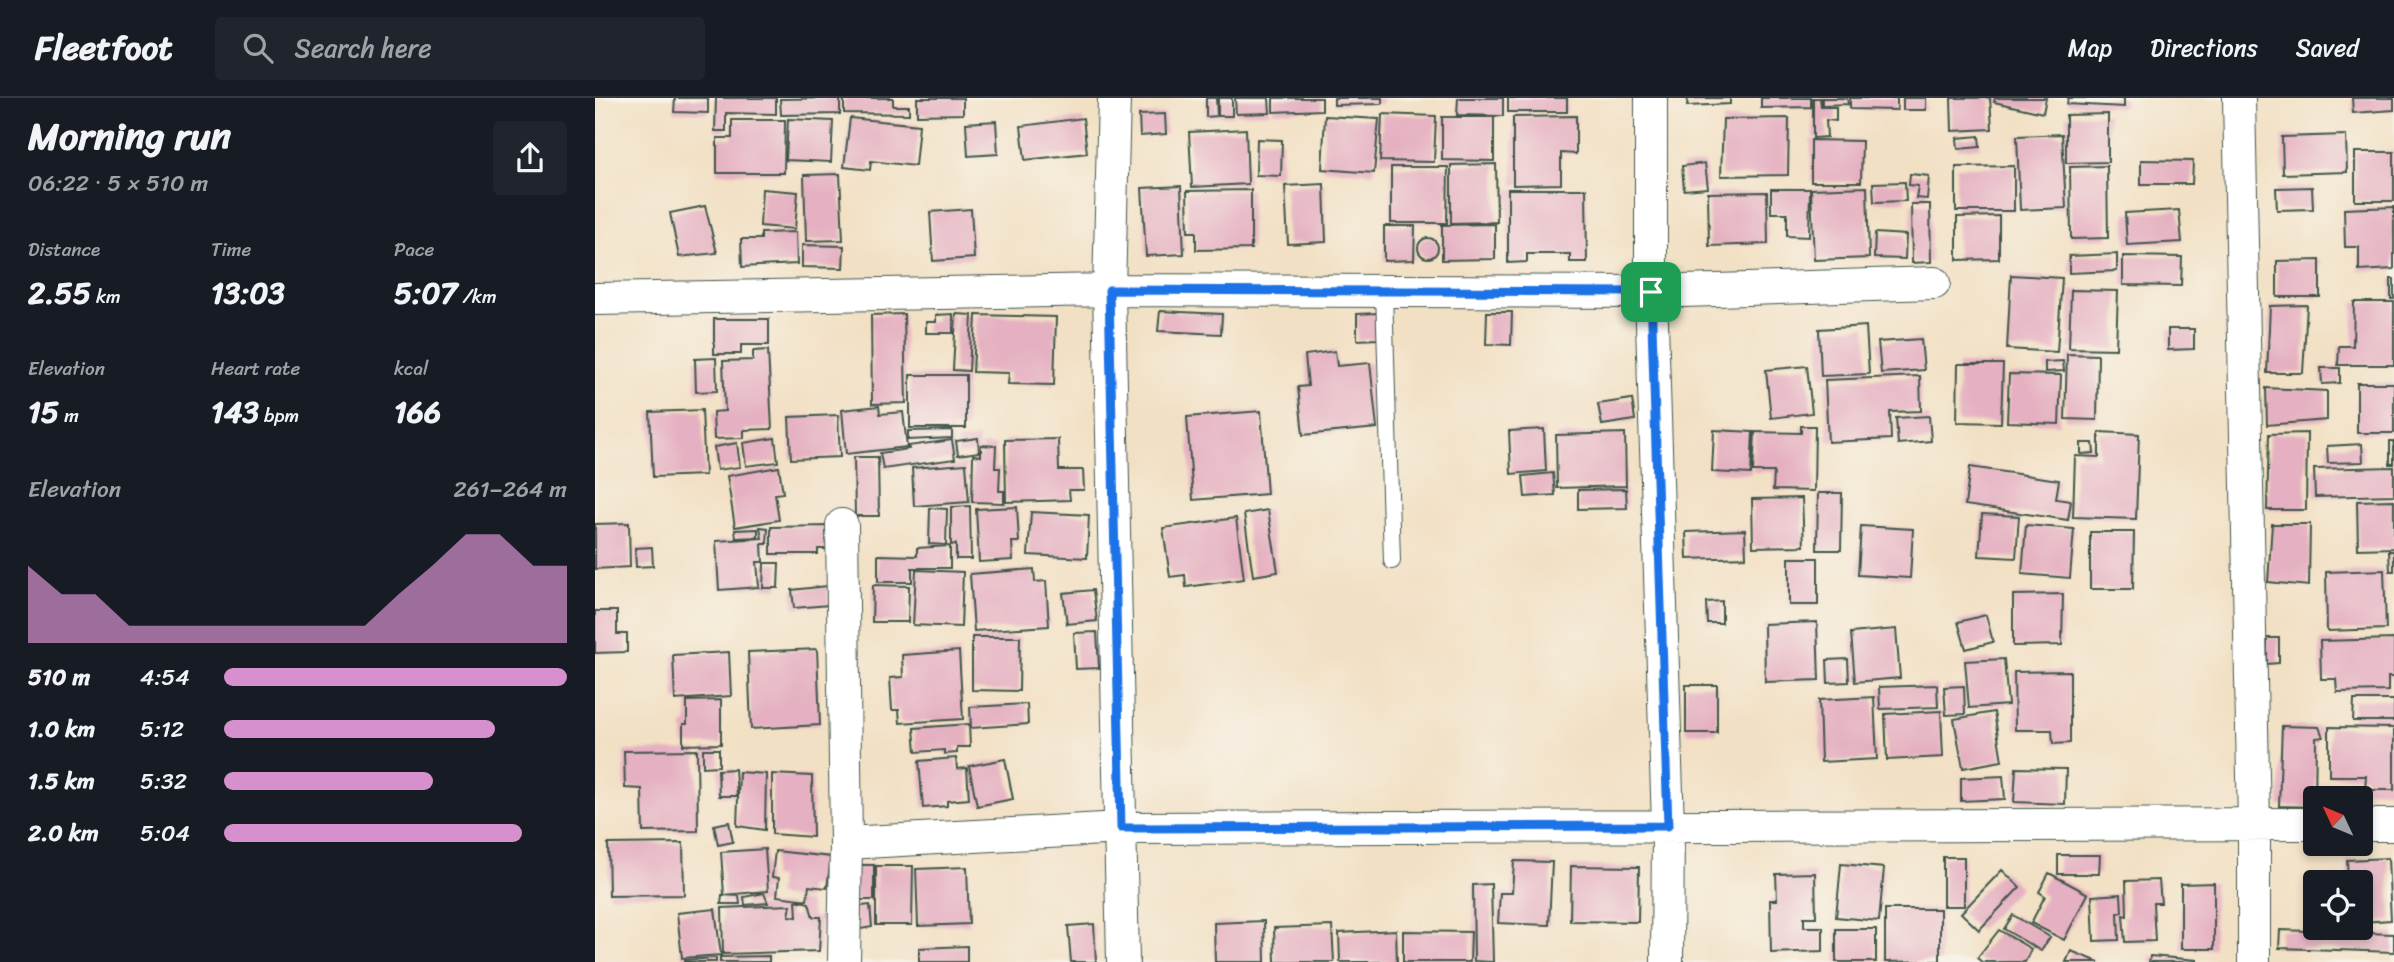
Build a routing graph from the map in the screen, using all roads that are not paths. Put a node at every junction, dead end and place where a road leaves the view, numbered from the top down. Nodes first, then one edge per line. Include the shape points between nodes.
1 (1114, 98) edge
2 (1651, 98) edge
3 (2239, 98) edge
4 (1934, 283) dead end
5 (1109, 290) junction
6 (1384, 291) junction
7 (1651, 292) junction
8 (595, 299) edge
9 (842, 525) dead end
10 (1392, 561) dead end
11 (2254, 824) junction
12 (2303, 824) edge
13 (2373, 825) edge
14 (2394, 825) edge
15 (1668, 826) junction
16 (1121, 828) junction
17 (846, 843) junction
18 (844, 962) edge
19 (1123, 962) edge
20 (1667, 962) edge
21 (2254, 962) edge

1 - 5 street
2 - 7 street
3 - 11 street
4 - 7 street
5 - 6 street
5 - 8 street
5 - 16 street
6 - 7 street
6 - 10 lane
7 - 15 street
9 - 17 street
11 - 12 street
11 - 15 street
11 - 21 street
13 - 14 street
15 - 16 street
15 - 20 street
16 - 17 street
16 - 19 street
17 - 18 street

